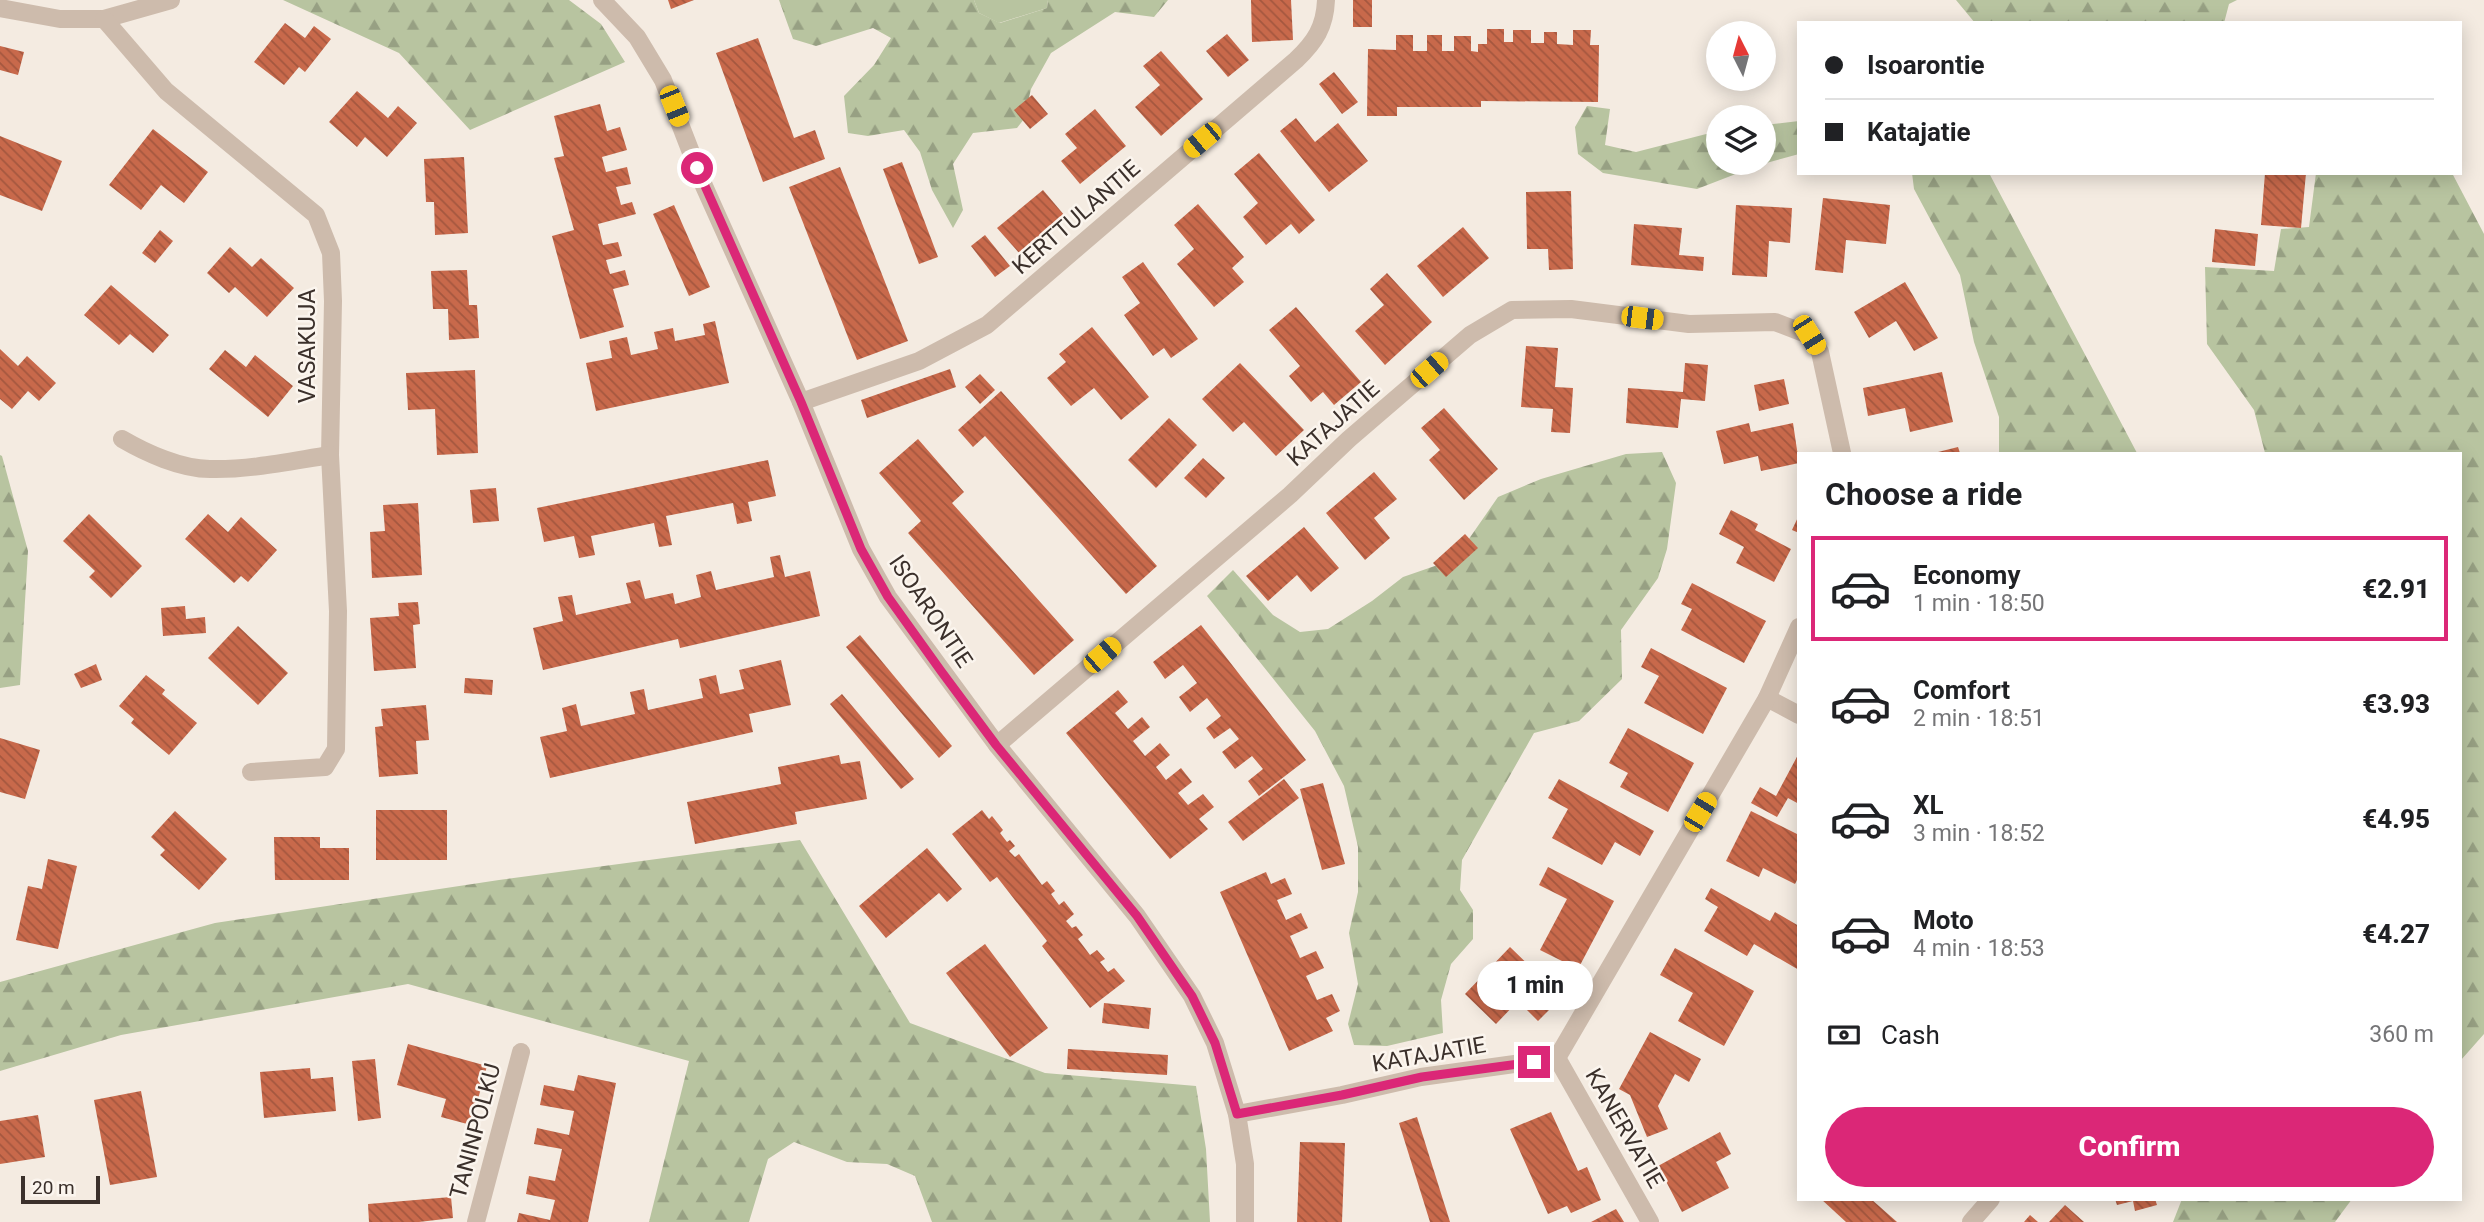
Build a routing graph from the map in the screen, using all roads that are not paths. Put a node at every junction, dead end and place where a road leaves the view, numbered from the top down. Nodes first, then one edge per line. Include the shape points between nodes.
1 (171, 0) edge
2 (602, 0) edge
3 (1326, 0) edge
4 (0, 8) edge
5 (104, 19) junction
6 (801, 402) junction
7 (122, 439) dead end
8 (1842, 452) edge
9 (330, 455) junction
10 (1797, 631) edge
11 (1767, 698) junction
12 (1797, 714) edge
13 (996, 745) junction
14 (250, 772) dead end
15 (521, 1052) dead end
16 (1557, 1058) junction
17 (1237, 1114) junction
18 (1989, 1201) edge
19 (477, 1222) edge
20 (1245, 1222) edge
21 (1650, 1222) edge
22 (1971, 1222) edge

1 - 5 street
2 - 6 street, ISOARONTIE via 637,37 663,80 704,186
3 - 6 street, KERTTULANTIE via 1325,17 1312,44 1296,60 987,325 919,361
4 - 5 street via 60,19
5 - 9 street, VASAKUJA via 166,91 316,215 331,253
6 - 13 street, ISOARONTIE via 861,549 888,597
7 - 9 street via 153,456 208,469
8 - 13 street, KATAJATIE via 1820,352 1809,335 1775,322 1689,324 1571,309 1512,310 1469,335 1290,495
9 - 14 street, VASAKUJA via 338,611 336,749 325,767
10 - 11 street
11 - 12 street
11 - 16 street
13 - 17 street, ISOARONTIE via 1137,916 1192,996 1215,1043
15 - 19 street, TANINPOLKU
16 - 17 street, KATAJATIE via 1422,1077
16 - 21 street, KANERVATIE
17 - 20 street, ISOARONTIE via 1245,1164
18 - 22 street

